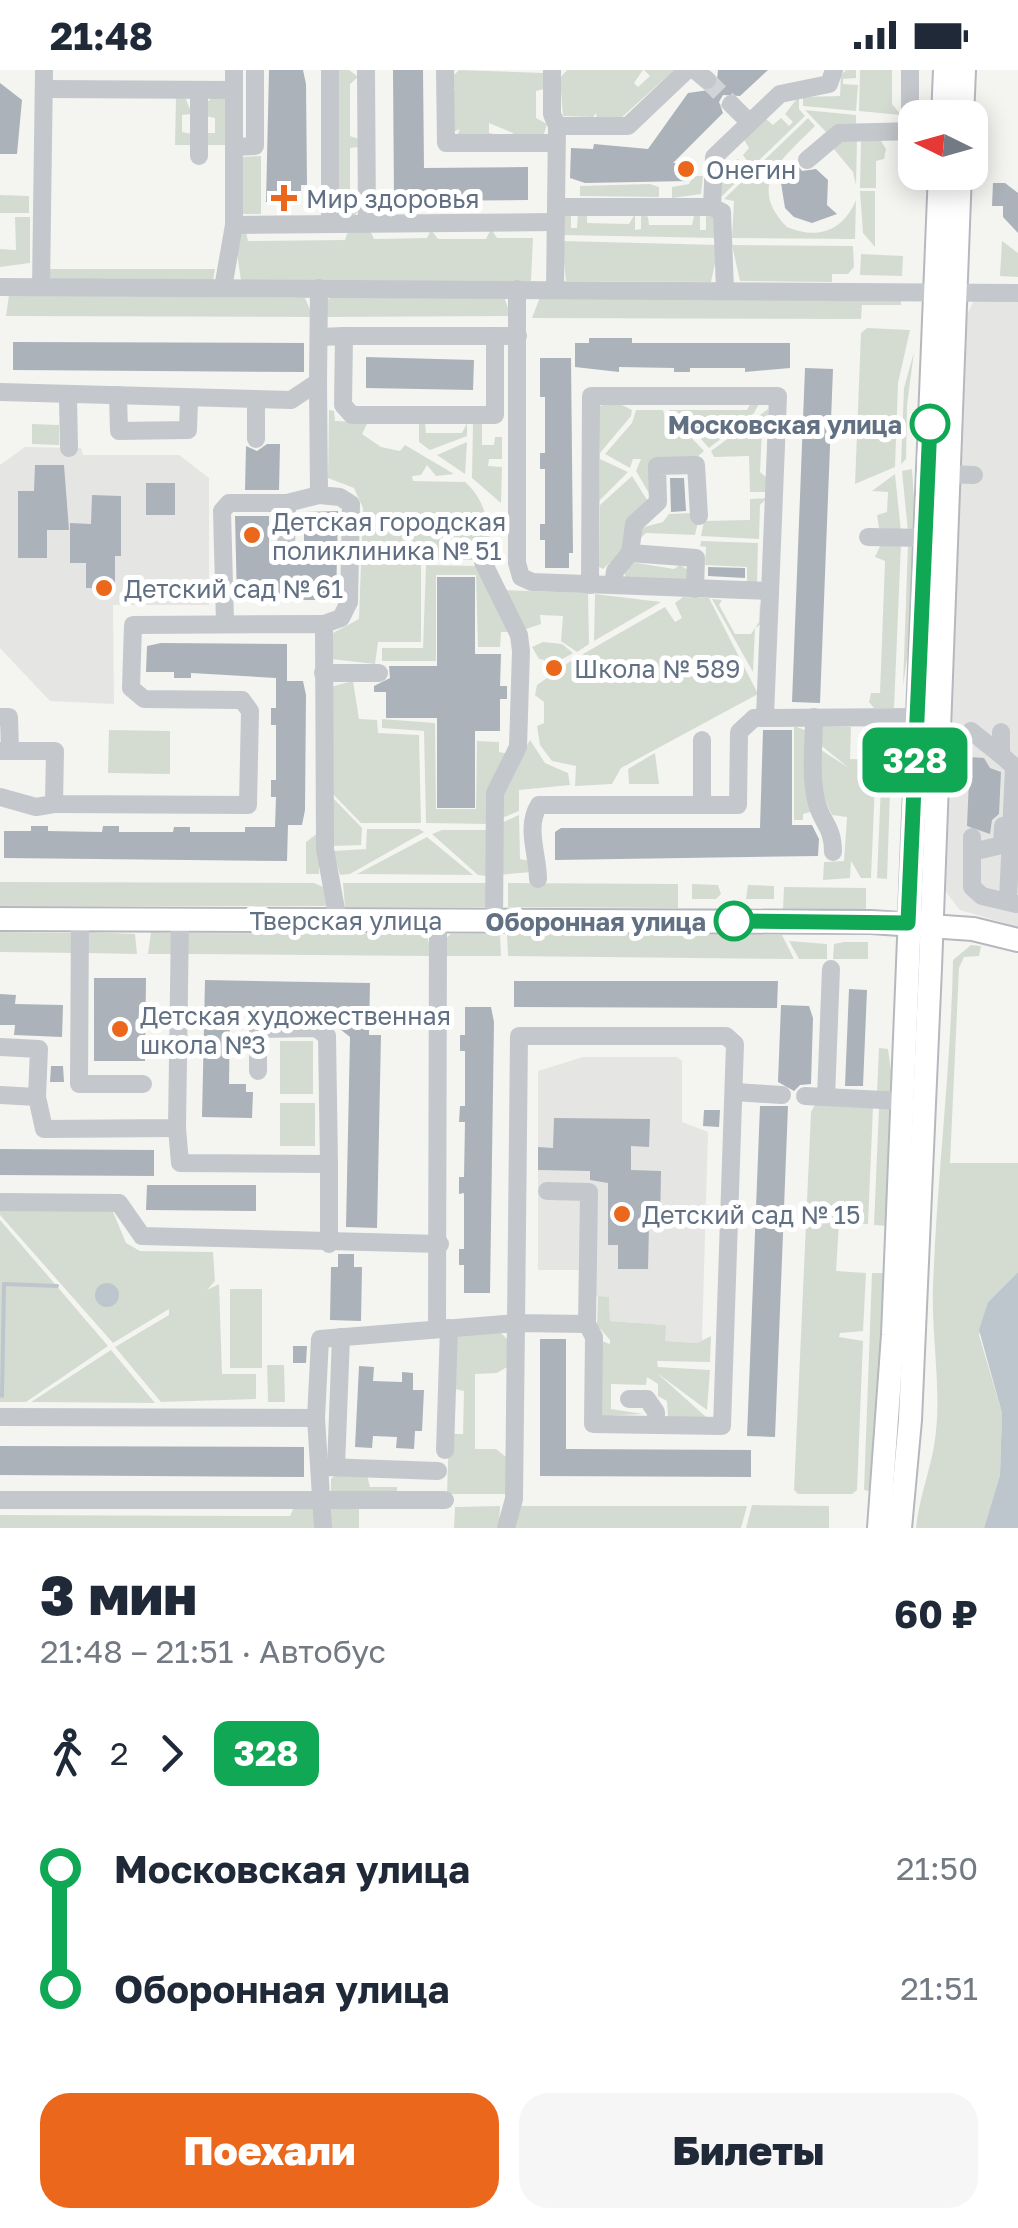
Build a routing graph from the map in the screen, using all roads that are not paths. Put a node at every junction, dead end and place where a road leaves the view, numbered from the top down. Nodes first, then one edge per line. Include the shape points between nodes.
1 (234, 70) edge
2 (255, 70) edge
3 (330, 70) edge
4 (366, 70) edge
5 (445, 70) edge
6 (552, 70) edge
7 (687, 70) edge
8 (834, 70) edge
9 (910, 70) edge
10 (945, 70) edge
11 (964, 70) edge
12 (44, 79) edge
13 (199, 90) junction
14 (234, 90) junction
15 (911, 100) edge
16 (944, 100) edge
17 (963, 100) edge
18 (731, 104) tunnel mouth
19 (748, 121) junction
20 (898, 131) edge
21 (556, 135) junction
22 (234, 147) junction
23 (199, 156) dead end
24 (807, 160) dead end
25 (941, 190) edge
26 (958, 190) edge
27 (712, 208) junction
28 (555, 214) junction
29 (367, 222) junction
30 (330, 223) junction
31 (234, 225) junction
32 (0, 287) edge
33 (41, 287) junction
34 (222, 288) junction
35 (319, 288) junction
36 (516, 289) junction
37 (555, 289) junction
38 (725, 290) junction
39 (945, 291) junction
40 (1018, 293) edge
41 (344, 336) junction
42 (495, 336) junction
43 (518, 336) junction
44 (320, 337) junction
45 (318, 382) junction
46 (0, 392) edge
47 (68, 396) junction
48 (118, 396) junction
49 (189, 400) junction
50 (256, 400) junction
51 (256, 439) dead end
52 (69, 448) dead end
53 (948, 474) junction
54 (974, 475) dead end
55 (319, 495) junction
56 (287, 503) junction
57 (699, 516) dead end
58 (868, 537) dead end
59 (926, 538) junction
60 (286, 550) dead end
61 (630, 553) junction
62 (482, 562) dead end
63 (590, 585) junction
64 (614, 586) junction
65 (695, 589) junction
66 (770, 590) junction
67 (225, 623) junction
68 (324, 624) junction
69 (323, 673) junction
70 (379, 673) dead end
71 (765, 716) junction
72 (814, 717) junction
73 (0, 718) edge
74 (927, 723) junction
75 (1000, 732) dead end
76 (702, 740) dead end
77 (5, 751) edge
78 (1010, 763) edge
79 (0, 797) edge
80 (54, 804) junction
81 (702, 804) junction
82 (1010, 845) edge
83 (833, 852) dead end
84 (538, 879) dead end
85 (1013, 903) edge
86 (0, 919) edge
87 (80, 920) junction
88 (180, 920) junction
89 (338, 920) junction
90 (438, 920) junction
91 (494, 920) junction
92 (908, 923) junction
93 (932, 925) junction
94 (1018, 940) edge
95 (831, 969) dead end
96 (0, 1048) edge
97 (258, 1071) dead end
98 (144, 1084) dead end
99 (734, 1092) junction
100 (0, 1095) edge
101 (782, 1095) dead end
102 (805, 1096) dead end
103 (37, 1097) junction
104 (826, 1097) junction
105 (902, 1101) junction
106 (177, 1128) junction
107 (329, 1164) junction
108 (547, 1192) dead end
109 (0, 1202) edge
110 (329, 1244) junction
111 (440, 1244) junction
112 (516, 1322) junction
113 (587, 1324) junction
114 (443, 1328) junction
115 (342, 1337) junction
116 (629, 1399) dead end
117 (0, 1417) edge
118 (316, 1418) junction
119 (656, 1424) junction
120 (445, 1450) dead end
121 (328, 1467) junction
122 (438, 1471) dead end
123 (324, 1499) junction
124 (0, 1500) edge
125 (444, 1500) dead end
126 (324, 1528) edge
127 (506, 1528) edge
128 (878, 1528) edge
129 (900, 1528) edge

1 - 14 street
2 - 22 street via 255,146
3 - 30 street
4 - 29 street
5 - 21 street via 446,143
6 - 21 street
7 - 21 street via 628,126
8 - 19 street via 829,84 790,89
9 - 15 street
10 - 16 main road
11 - 17 main road
12 - 13 street
12 - 33 street
13 - 14 street
13 - 23 street
14 - 22 street
18 - 19 street
19 - 27 street via 714,157
20 - 24 street via 840,133
21 - 28 street
22 - 31 street
25 - 39 main road
26 - 39 main road
27 - 28 street
27 - 38 street via 726,219
28 - 29 street
28 - 37 street
29 - 30 street
30 - 31 street
31 - 34 street
32 - 33 street
33 - 34 street
34 - 35 street
35 - 36 street
35 - 44 street
36 - 37 street
36 - 43 street
37 - 38 street
38 - 39 street
39 - 40 street
39 - 53 main road
39 - 59 main road
41 - 42 street
41 - 42 street via 334,405 352,415 495,415
41 - 44 street
42 - 43 street
43 - 63 street via 518,570 532,582
44 - 45 street
45 - 50 street via 291,400
45 - 55 street
46 - 47 street
47 - 48 street
47 - 52 street
48 - 49 street
48 - 49 street via 118,431 188,430
49 - 50 street
50 - 51 street
53 - 54 street
53 - 74 main road
55 - 56 street
55 - 68 street via 351,504 349,602 341,618
56 - 60 street
56 - 67 street via 230,503 222,511
57 - 61 street via 696,465 657,466 658,502 634,524
58 - 59 street
59 - 74 main road
61 - 64 street via 615,572
61 - 65 street via 696,558
62 - 91 street via 521,650 518,747 495,793
63 - 64 street
63 - 66 street via 591,396 778,396
64 - 65 street
65 - 66 street
66 - 71 street
67 - 68 street
67 - 80 street via 132,625 132,688 144,698 242,700 250,711 248,805
68 - 69 street
69 - 70 street
69 - 89 street via 325,849
71 - 72 street
71 - 81 street via 739,732 738,804
72 - 74 street
72 - 83 street via 814,788 833,830
73 - 77 street via 9,717
74 - 78 street via 968,731
74 - 92 main road
74 - 93 main road
75 - 78 street
76 - 81 street
77 - 80 street via 55,752
78 - 82 street
79 - 80 street via 36,807
81 - 84 street via 539,805 533,852
82 - 85 street
82 - 85 street via 972,844 970,878 976,893
86 - 87 main road, Тверская улица
87 - 88 main road, Тверская улица
87 - 98 street via 79,1084
88 - 89 main road, Тверская улица
88 - 106 street
89 - 90 main road, Тверская улица
90 - 91 main road, Тверская улица
90 - 111 street
91 - 92 main road, Тверская улица
92 - 93 main road, Тверская улица
92 - 105 main road
93 - 94 main road, Тверская улица
93 - 129 main road
95 - 104 street
96 - 103 street via 38,1049
97 - 107 street via 258,1029 316,1028 326,1036
99 - 101 street
99 - 112 street via 735,1044 726,1036 519,1036
99 - 119 street via 722,1426
100 - 103 street
102 - 104 street
103 - 106 street via 44,1129
104 - 105 street
105 - 128 main road via 890,1405
106 - 107 street via 180,1163
107 - 110 street
108 - 113 street via 589,1192
109 - 110 street via 119,1203 142,1236
110 - 111 street
111 - 114 street
112 - 113 street
112 - 114 street
112 - 127 street via 514,1499
113 - 119 street via 594,1337 593,1424
114 - 115 street
114 - 120 street
115 - 118 street via 320,1339
115 - 121 street
116 - 119 street via 647,1399
117 - 118 street
118 - 121 street
121 - 122 street
121 - 123 street
123 - 124 street
123 - 125 street
123 - 126 street

